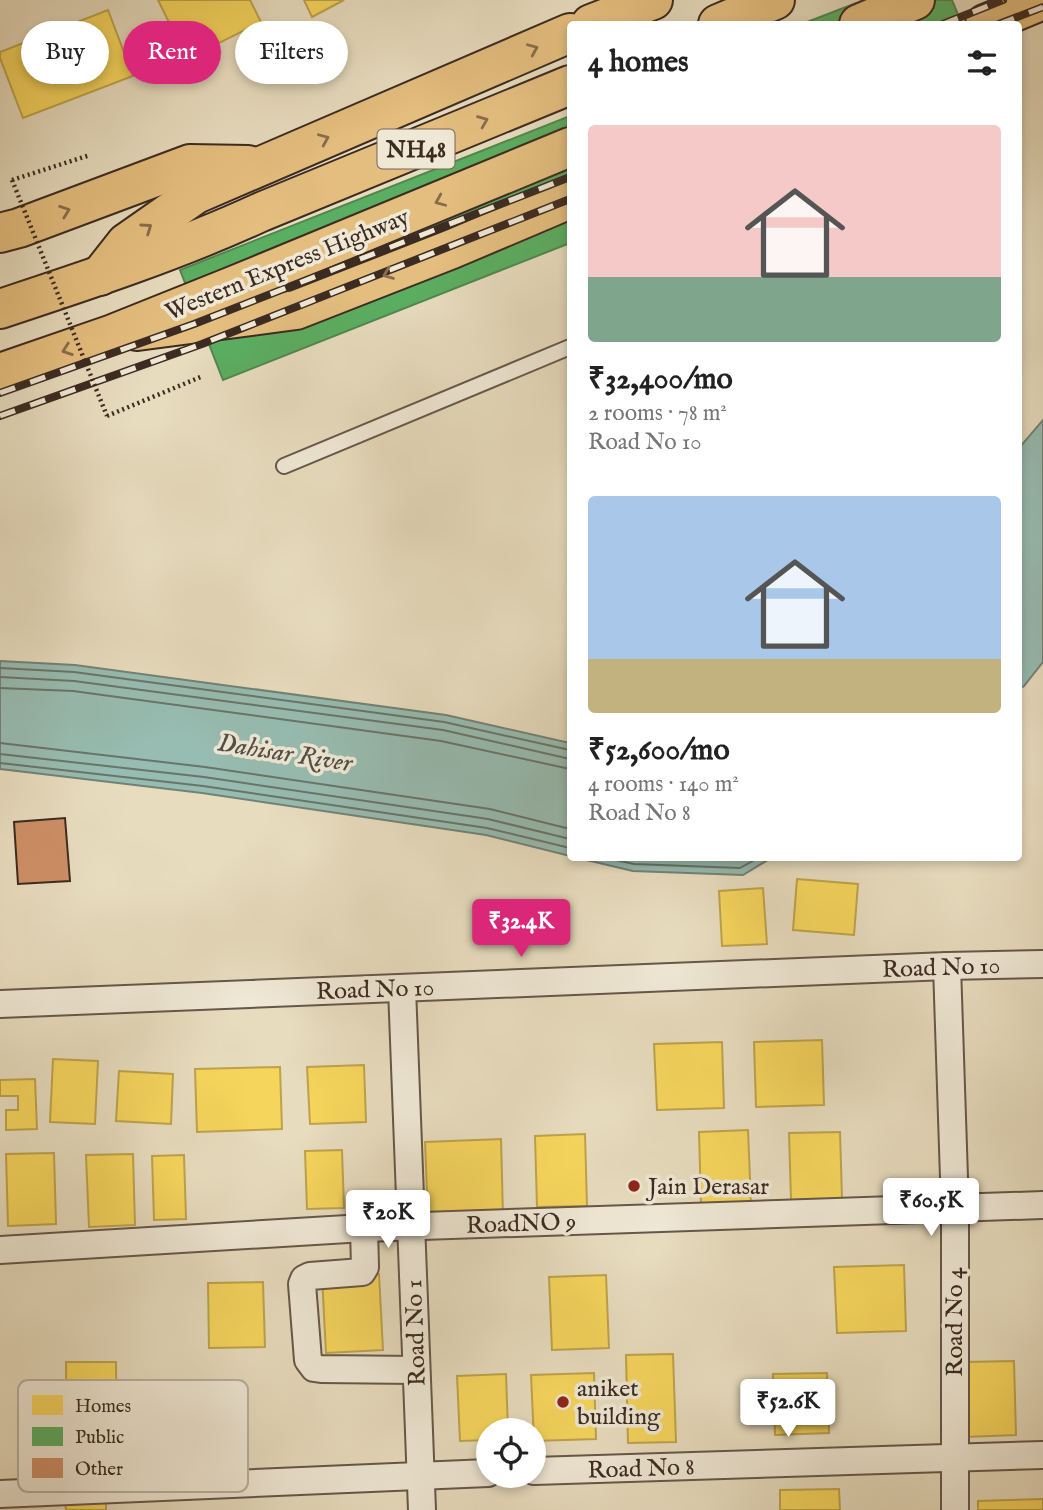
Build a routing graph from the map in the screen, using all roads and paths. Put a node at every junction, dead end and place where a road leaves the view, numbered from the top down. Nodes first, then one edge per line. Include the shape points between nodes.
1 (653, 0) edge
2 (775, 0) edge
3 (915, 0) edge
4 (1043, 1) edge
5 (598, 21) edge
6 (725, 21) edge
7 (866, 21) edge
8 (993, 21) edge
9 (567, 34) edge
10 (567, 86) edge
11 (567, 148) edge
12 (90, 155) dead end
13 (261, 166) junction
14 (567, 200) edge
15 (0, 233) edge
16 (100, 276) junction
17 (0, 309) edge
18 (113, 334) junction
19 (567, 348) edge
20 (0, 373) edge
21 (203, 376) dead end
22 (284, 466) dead end
23 (1043, 964) edge
24 (947, 966) junction
25 (402, 988) junction
26 (0, 1004) edge
27 (1043, 1205) edge
28 (955, 1209) junction
29 (411, 1227) junction
30 (364, 1228) junction
31 (0, 1250) edge
32 (416, 1370) junction
33 (1043, 1455) edge
34 (954, 1458) junction
35 (546, 1471) edge
36 (476, 1473) edge
37 (420, 1475) junction
38 (248, 1483) edge
39 (44, 1492) edge
40 (0, 1494) edge
41 (422, 1510) edge
42 (955, 1510) edge

1 - 5 main road
2 - 6 main road
3 - 7 main road
4 - 8 main road
13 -> 9 main road
16 -> 10 main road, NH48
11 -> 18 main road, Western Express Highway / NH48
12 - 21 path, bridge via 12,180 107,416
15 -> 13 main road via 190,164
16 -> 13 main road via 126,243 196,194
14 -> 18 main road via 296,310
16 - 17 main road, NH48
18 -> 20 main road, Western Express Highway / NH48
19 - 22 lane
23 - 24 street, Road No 10
24 - 25 street, Road No 10
24 - 28 street, Road No 4
25 - 26 street, Road No 10
25 - 29 street, Road No 1
27 - 28 street, RoadNO 9
28 - 29 street, RoadNO 9
28 - 34 street, Road No 4
29 - 30 street, RoadNO 9
29 - 32 street, Road No 1
30 - 31 street, RoadNO 9
30 - 32 street via 364,1270 304,1279 308,1360 321,1369
32 - 37 street, Road No 1
33 - 34 street, Road No 8
34 - 35 street, Road No 8
34 - 42 street, Road No 4
36 - 37 street
37 - 38 street
37 - 41 street, Road No 1
39 - 40 street

